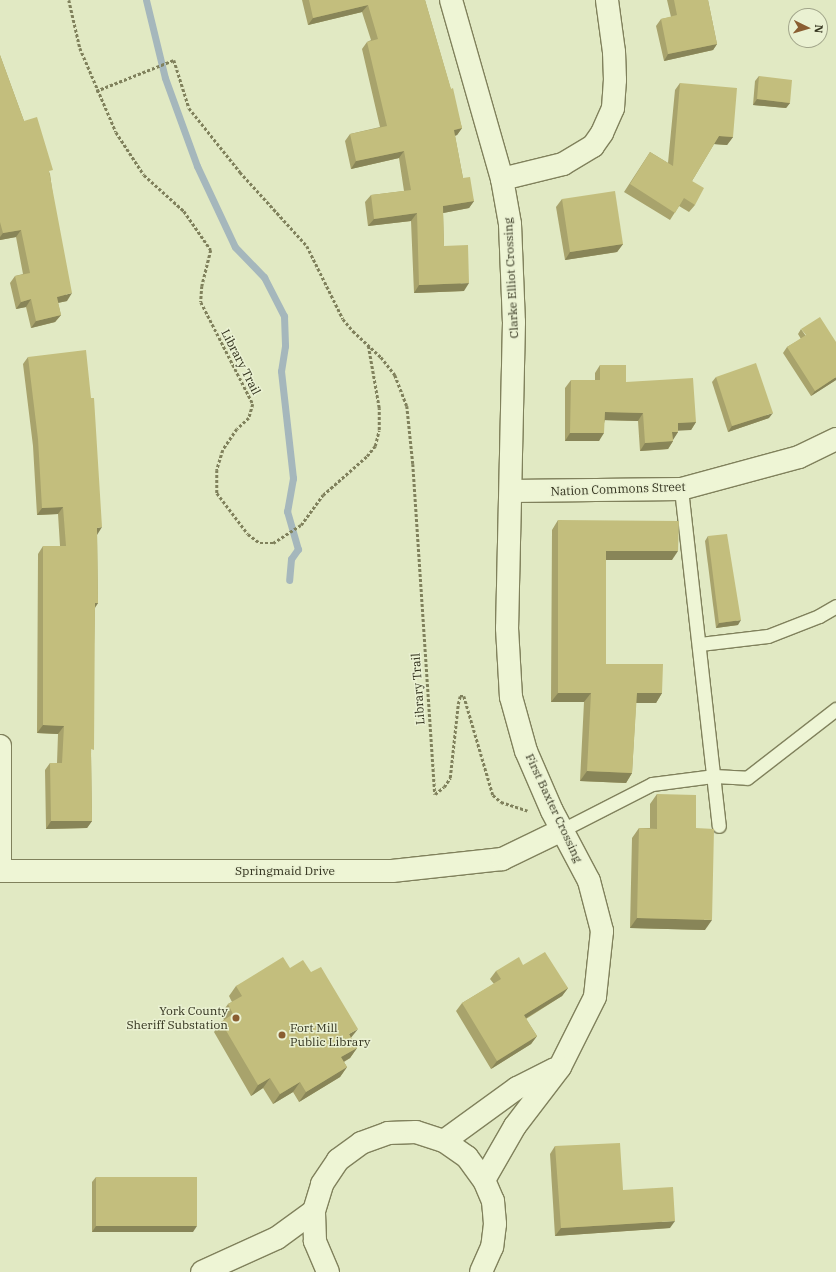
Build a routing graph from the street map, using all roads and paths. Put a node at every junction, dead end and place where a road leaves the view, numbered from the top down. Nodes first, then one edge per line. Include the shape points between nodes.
1 (69, 0) edge
2 (451, 0) edge
3 (607, 0) edge
4 (96, 91) junction
5 (502, 179) junction
6 (368, 345) junction
7 (836, 439) edge
8 (681, 489) junction
9 (511, 491) junction
10 (836, 606) edge
11 (700, 644) junction
12 (836, 709) edge
13 (0, 746) edge
14 (714, 776) junction
15 (528, 811) dead end
16 (720, 826) dead end
17 (562, 830) junction
18 (0, 871) edge
19 (560, 1067) junction
20 (444, 1141) junction
21 (484, 1180) junction
22 (314, 1211) junction
23 (321, 1271) edge
24 (202, 1272) edge
25 (481, 1272) edge

1 - 4 path, Library Trail via 80,48
2 - 5 street, Clarke Elliot Crossing
3 - 5 street via 615,80 613,108 602,133 593,146 563,164
4 - 6 path, Library Trail via 148,68 174,60 189,108 240,172 306,246 343,319
4 - 6 path, Library Trail via 116,132 137,166 151,183 184,211 210,247 201,302 252,404 249,418 223,450 217,470 217,493 256,540 267,544 300,525 323,495 368,456 375,446 379,430 379,408
5 - 9 street, Clarke Elliot Crossing via 510,224 514,322
6 - 15 path, Library Trail via 395,375 407,406 435,794 450,778 458,704 460,696 464,696 493,795 501,802
7 - 8 street, Nation Commons Street via 799,457
8 - 9 street, Nation Commons Street
8 - 11 lane
9 - 17 street, First Baxter Crossing via 507,628 511,697 526,751
10 - 11 lane via 819,616 768,636
11 - 14 lane
12 - 14 lane via 747,778
13 - 18 street
14 - 16 lane
14 - 17 lane via 652,784
17 - 18 street, Springmaid Drive via 502,860 392,871
17 - 19 street, First Baxter Crossing via 589,881 602,932 595,997
19 - 20 street via 517,1088
19 - 21 street, First Baxter Crossing via 515,1126
20 - 21 street via 467,1157
20 - 22 street via 409,1133 388,1133 361,1143 338,1160 322,1184
21 - 25 street via 492,1201 495,1224 492,1247
22 - 23 street via 315,1241
22 - 24 street via 277,1238

